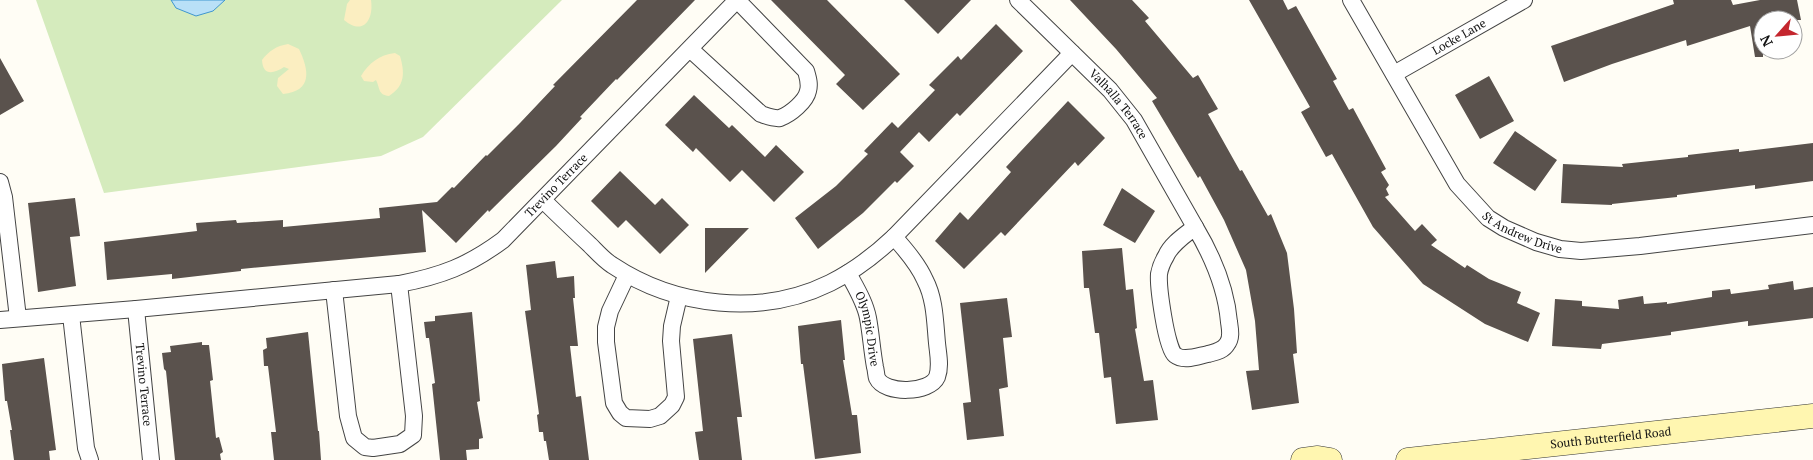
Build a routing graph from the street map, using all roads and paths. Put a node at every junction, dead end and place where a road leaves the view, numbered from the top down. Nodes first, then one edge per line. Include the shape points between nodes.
1 (1018, 0) edge
2 (1351, 0) edge
3 (1524, 0) edge
4 (690, 49) junction
5 (1072, 53) junction
6 (1394, 74) junction
7 (0, 182) edge
8 (543, 200) junction
9 (1813, 226) edge
10 (1195, 227) junction
11 (894, 237) junction
12 (848, 274) junction
13 (627, 275) junction
14 (399, 284) junction
15 (334, 290) junction
16 (680, 296) junction
17 (136, 309) junction
18 (72, 315) junction
19 (18, 318) junction
20 (0, 320) edge
21 (1813, 416) edge
22 (90, 460) edge
23 (152, 460) edge
24 (1302, 460) edge
25 (1330, 460) edge
26 (1408, 460) edge

1 - 5 street, Valhalla Terrace
2 - 6 street, St Andrew Drive
3 - 6 street, Locke Lane
4 - 4 street, Trevino Terrace via 761,114 780,118 791,112 808,92 806,71 737,0
4 - 8 street, Trevino Terrace
5 - 10 street, Valhalla Terrace via 1110,90 1134,120
5 - 11 street
6 - 9 street, St Andrew Drive via 1457,184 1488,218 1536,242 1581,252
7 - 19 street
8 - 13 street via 610,264
8 - 14 street, Trevino Terrace via 483,255 428,279
10 - 10 street, Valhalla Terrace via 1175,243 1159,273 1169,348 1181,358 1218,352 1230,338 1224,290 1211,254
11 - 12 street
11 - 12 street, Olympic Drive via 926,281 933,305 939,368 936,379 930,384 910,390 895,390 877,379 868,318 863,300
12 - 16 street via 788,298 767,302 738,304
13 - 16 street
13 - 16 street via 606,326 614,403 626,418 660,416 676,397 671,341
14 - 15 street, Trevino Terrace
14 - 15 street via 414,416 413,435 400,444 374,448 364,446 354,438 348,416
15 - 17 street, Trevino Terrace
17 - 18 street, Trevino Terrace
17 - 23 street, Trevino Terrace
18 - 19 street, Trevino Terrace
18 - 22 street
19 - 20 street, Trevino Terrace
21 - 26 main road, South Butterfield Road
24 - 25 main road

